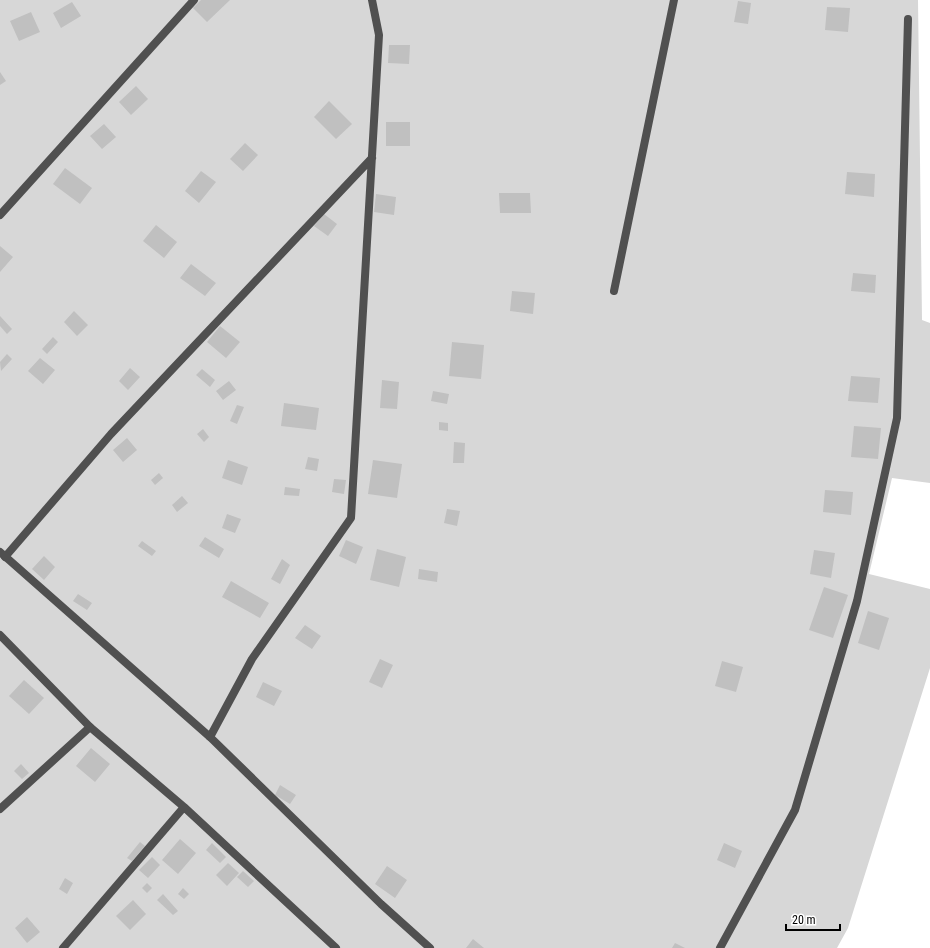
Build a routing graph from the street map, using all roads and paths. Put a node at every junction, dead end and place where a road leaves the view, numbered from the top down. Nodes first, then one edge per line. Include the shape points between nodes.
1 (194, 0) edge
2 (372, 0) edge
3 (674, 0) edge
4 (908, 20) dead end
5 (372, 158) junction
6 (0, 215) edge
7 (614, 291) dead end
8 (3, 554) edge
9 (0, 635) edge
10 (90, 727) junction
11 (210, 737) junction
12 (184, 807) junction
13 (0, 809) edge
14 (63, 948) edge
15 (336, 948) edge
16 (430, 948) edge
17 (720, 948) edge

1 - 6 street
2 - 5 street via 379,35
3 - 7 street
4 - 17 street via 896,418 857,602 795,810
5 - 8 street via 111,434
5 - 11 street via 351,518 252,659
8 - 11 street
9 - 10 street
10 - 12 street
10 - 13 street
11 - 16 street via 380,904
12 - 14 street
12 - 15 street

